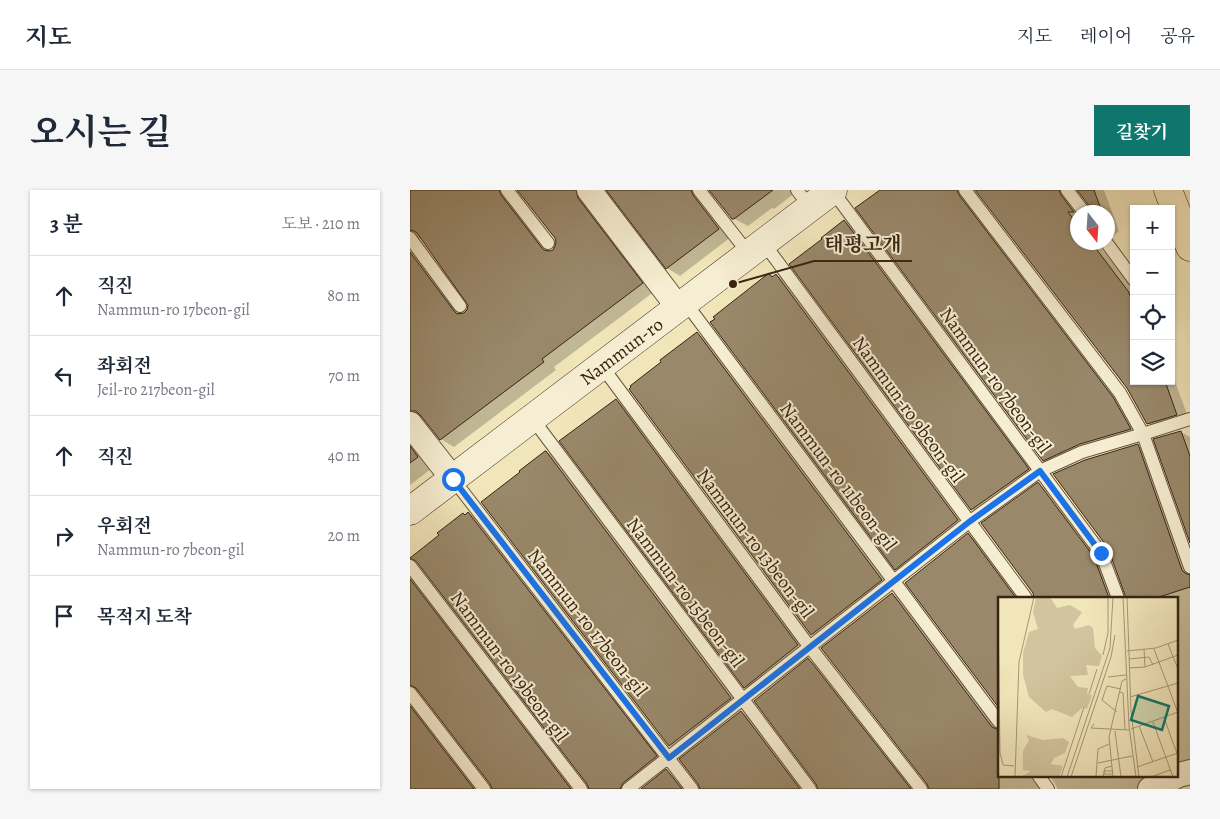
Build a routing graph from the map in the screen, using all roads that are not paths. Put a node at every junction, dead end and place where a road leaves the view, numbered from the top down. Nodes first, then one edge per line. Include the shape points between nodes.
1 (507, 190) edge
2 (588, 190) edge
3 (699, 190) edge
4 (832, 190) edge
5 (965, 190) edge
6 (1067, 190) edge
7 (1168, 190) edge
8 (803, 198) edge
9 (1079, 205) edge
10 (410, 238) edge
11 (548, 243) dead end
12 (1190, 247) edge
13 (756, 248) junction
14 (1112, 250) edge
15 (1130, 275) edge
16 (681, 305) junction
17 (460, 306) dead end
18 (601, 365) junction
19 (532, 418) junction
20 (1190, 419) edge
21 (410, 424) edge
22 (1143, 434) junction
23 (1040, 471) junction
24 (453, 479) junction
25 (410, 512) edge
26 (969, 522) junction
27 (410, 566) edge
28 (1190, 567) edge
29 (894, 580) junction
30 (1025, 597) edge
31 (1118, 597) edge
32 (809, 646) junction
33 (410, 693) edge
34 (743, 700) junction
35 (998, 721) edge
36 (669, 758) junction
37 (1039, 776) edge
38 (1182, 776) edge
39 (484, 789) edge
40 (580, 789) edge
41 (628, 789) edge
42 (692, 789) edge
43 (810, 789) edge
44 (921, 789) edge
45 (1048, 789) edge
46 (1150, 789) edge

1 - 11 lane
2 - 16 street
3 - 13 lane, Nammun-ro 9beon-gil
4 - 8 main road, Nammun-ro
4 - 23 lane, Nammun-ro 7beon-gil
5 - 22 lane via 1120,393
6 - 9 lane
7 - 12 main road
8 - 13 main road, Nammun-ro
10 - 17 lane
13 - 16 main road, Nammun-ro
13 - 26 lane, Nammun-ro 9beon-gil
14 - 15 lane
16 - 18 main road, Nammun-ro
16 - 29 lane, Nammun-ro 11beon-gil
18 - 19 main road, Nammun-ro
18 - 32 lane, Nammun-ro 13beon-gil
19 - 24 main road, Nammun-ro
19 - 34 lane, Nammun-ro 15beon-gil
20 - 22 lane
21 - 24 street
22 - 23 lane via 1082,452
22 - 28 lane
23 - 26 lane
23 - 31 lane, Nammun-ro 7beon-gil via 1101,553
24 - 25 main road, Nammun-ro
24 - 36 lane, Nammun-ro 17beon-gil
26 - 29 lane
26 - 30 lane, Nammun-ro 9beon-gil
27 - 40 lane, Nammun-ro 19beon-gil
29 - 32 lane
29 - 35 lane, Nammun-ro 11beon-gil
32 - 34 lane
32 - 44 lane, Nammun-ro 13beon-gil
33 - 39 lane
34 - 36 lane
34 - 43 lane, Nammun-ro 15beon-gil
36 - 41 lane
36 - 42 lane, Nammun-ro 17beon-gil
37 - 45 lane
38 - 46 street

